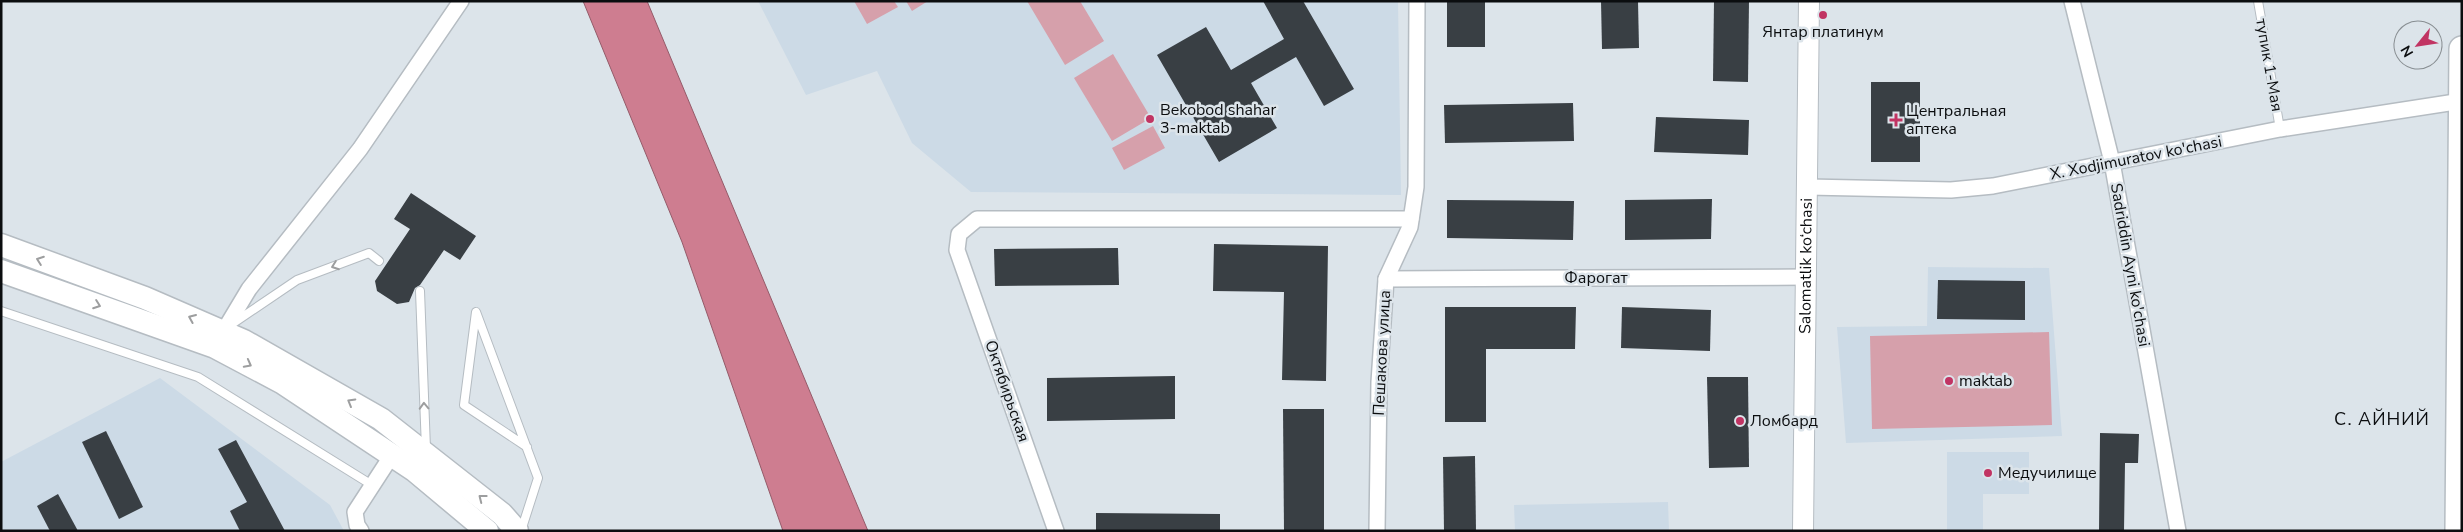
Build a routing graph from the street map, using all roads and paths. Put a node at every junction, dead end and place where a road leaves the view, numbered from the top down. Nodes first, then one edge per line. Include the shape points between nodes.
1 (461, 1) edge
2 (1417, 1) edge
3 (1809, 1) edge
4 (2072, 1) edge
5 (2258, 1) edge
6 (2462, 49) edge
7 (2461, 101) edge
8 (2280, 129) junction
9 (2112, 162) junction
10 (1808, 187) junction
11 (1411, 219) junction
12 (1, 245) edge
13 (379, 261) dead end
14 (1, 271) edge
15 (1807, 277) junction
16 (1386, 279) junction
17 (420, 291) dead end
18 (1, 311) edge
19 (219, 339) junction
20 (527, 447) junction
21 (392, 455) junction
22 (420, 462) junction
23 (372, 485) junction
24 (361, 531) edge
25 (487, 531) edge
26 (519, 531) edge
27 (1056, 531) edge
28 (1377, 531) edge
29 (1803, 531) edge
30 (2178, 531) edge
31 (2458, 531) edge

1 - 19 street via 360,149 249,289
2 - 11 street, Пешакова улица via 1416,187
3 - 10 street, Salomatlik ko‘chasi
4 - 9 street, Sadriddin Ayni ko'chasi
5 - 8 lane, тупик 1-Мая
6 - 7 main road
7 - 8 street, X. Xodjimuratov ko'chasi
7 - 31 main road
8 - 9 street, X. Xodjimuratov ko'chasi
9 - 10 street, X. Xodjimuratov ko'chasi via 1993,186 1951,190
9 - 30 street, Sadriddin Ayni ko'chasi
10 - 15 street, Salomatlik ko‘chasi
11 - 16 street, Пешакова улица
11 - 27 street, Октябирьская via 977,218 959,234 957,250
19 -> 12 main road via 145,298
13 -> 19 lane via 369,253 297,280
14 -> 19 main road
15 - 16 street, Фарогат
15 - 29 street, Salomatlik ko‘chasi
16 - 28 street, Пешакова улица via 1379,382
22 -> 17 lane
18 - 23 lane via 198,377
19 -> 21 main road
22 -> 19 main road via 381,420 244,341
20 - 20 lane via 480,321 476,312 464,405
20 - 26 lane via 538,478
21 - 22 main road
21 - 23 street
22 - 25 main road
26 -> 22 main road via 502,514
23 - 24 street via 355,512

